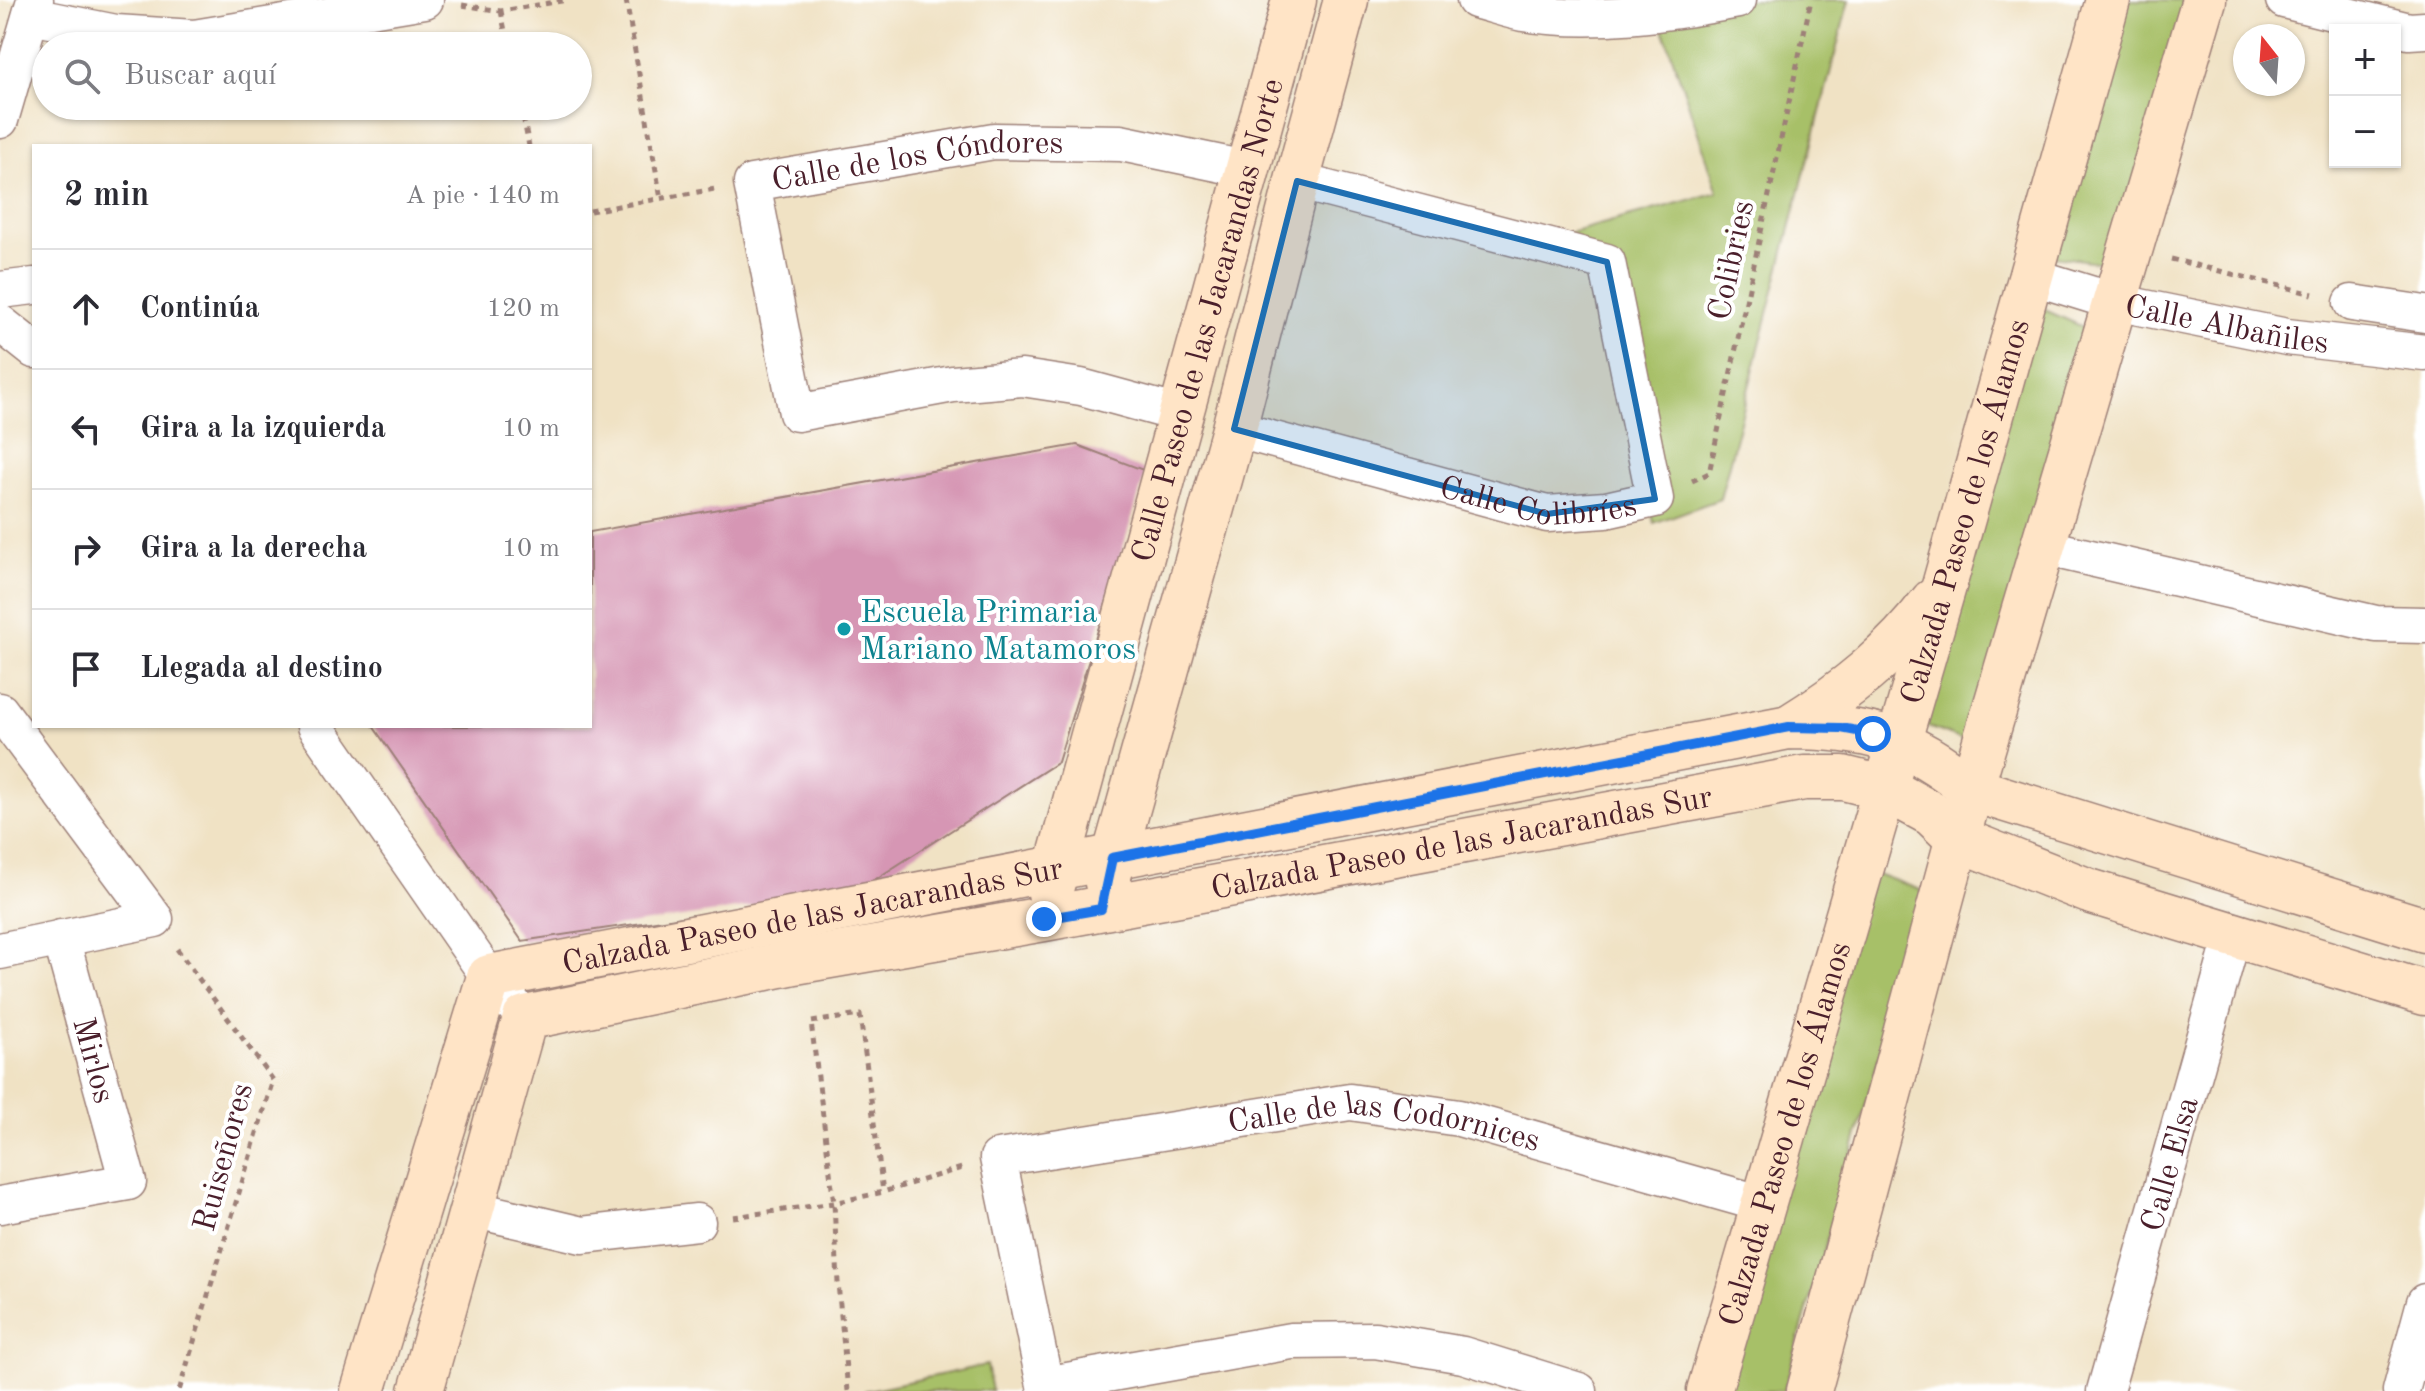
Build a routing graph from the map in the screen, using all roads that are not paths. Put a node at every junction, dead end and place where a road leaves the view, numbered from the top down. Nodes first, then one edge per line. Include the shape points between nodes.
1 (425, 0) edge
2 (1294, 0) edge
3 (1346, 0) edge
4 (1475, 0) edge
5 (1738, 0) edge
6 (2108, 0) edge
7 (2204, 0) edge
8 (2284, 0) edge
9 (33, 8) edge
10 (2425, 30) edge
11 (113, 32) edge
12 (230, 32) edge
13 (0, 120) edge
14 (1246, 169) junction
15 (1297, 181) junction
16 (2031, 276) junction
17 (32, 286) edge
18 (0, 290) edge
19 (2115, 302) junction
20 (2352, 303) road end
21 (2425, 314) edge
22 (0, 323) edge
23 (32, 348) edge
24 (2425, 353) edge
25 (1180, 414) junction
26 (1234, 429) junction
27 (2043, 547) junction
28 (1944, 586) junction
29 (2425, 625) edge
30 (0, 711) edge
31 (1789, 727) junction
32 (316, 728) edge
33 (1898, 742) junction
34 (1884, 788) junction
35 (1971, 789) junction
36 (1958, 839) junction
37 (1112, 858) junction
38 (1055, 868) junction
39 (1101, 909) junction
40 (1044, 919) junction
41 (2425, 930) edge
42 (2233, 935) junction
43 (61, 938) junction
44 (0, 951) edge
45 (489, 977) junction
46 (2425, 993) edge
47 (525, 1018) junction
48 (1763, 1204) junction
49 (0, 1205) edge
50 (472, 1209) junction
51 (697, 1222) road end
52 (2425, 1302) edge
53 (363, 1391) edge
54 (421, 1391) edge
55 (1579, 1391) edge
56 (1709, 1391) edge
57 (1809, 1391) edge
58 (2105, 1391) edge
59 (2401, 1391) edge

1 - 12 street
2 - 14 street, Calle Paseo de las Jacarandas Norte
3 - 15 street, Calle Paseo de las Jacarandas Norte
4 - 5 street via 1522,13 1592,17 1676,12
6 - 16 street, Calzada Paseo de los Álamos
7 - 19 street
8 - 10 street via 2409,31
9 - 11 street
9 - 13 street
14 - 25 street, Calle Paseo de las Jacarandas Norte
14 - 25 street, Calle de los Cóndores via 1121,143 994,141 752,183 797,413 953,384 1022,378 1081,387
15 - 26 street, Calle Paseo de las Jacarandas Norte
15 - 26 street, Calle Colibríes via 1607,262 1655,499 1606,510 1547,514
16 - 19 street, Calle Albañiles
16 - 28 street, Calzada Paseo de los Álamos
17 - 18 street
19 - 24 street, Calle Albañiles via 2287,337
19 - 27 street
20 - 21 street
22 - 23 street
25 - 38 street, Calle Paseo de las Jacarandas Norte
26 - 37 street, Calle Paseo de las Jacarandas Norte
27 - 29 street via 2376,624
27 - 35 street
28 - 31 street via 1875,666
28 - 33 street, Calzada Paseo de los Álamos
30 - 43 street via 155,919
31 - 33 street, Calzada Paseo de las Jacarandas Sur via 1841,728
31 - 37 street, Calzada Paseo de las Jacarandas Sur
32 - 45 street
33 - 34 street, Calzada Paseo de los Álamos
33 - 35 street, Calzada Paseo de las Jacarandas Sur
34 - 36 street, Calzada Paseo de las Jacarandas Sur via 1932,814
34 - 39 street, Calzada Paseo de las Jacarandas Sur via 1843,778 1804,778
34 - 48 street, Calzada Paseo de los Álamos
35 - 36 street
35 - 41 street
36 - 42 street via 2089,891
36 - 57 street
37 - 38 street, Calzada Paseo de las Jacarandas Sur
37 - 39 street, Calle Paseo de las Jacarandas Norte
38 - 40 street, Calle Paseo de las Jacarandas Norte
38 - 45 street, Calzada Paseo de las Jacarandas Sur
39 - 40 street, Calzada Paseo de las Jacarandas Sur
40 - 47 street, Calzada Paseo de las Jacarandas Sur via 795,962
42 - 46 street
42 - 58 street, Calle Elsa
43 - 44 street
43 - 49 street, Mirlos via 128,1182
45 - 47 street
45 - 53 street
47 - 50 street
48 - 55 street, Calle de las Codornices via 1459,1118 1350,1102 998,1158 1045,1385 1291,1341 1375,1340 1463,1355
48 - 56 street, Calzada Paseo de los Álamos
50 - 51 street via 582,1235
50 - 54 street
52 - 59 street

